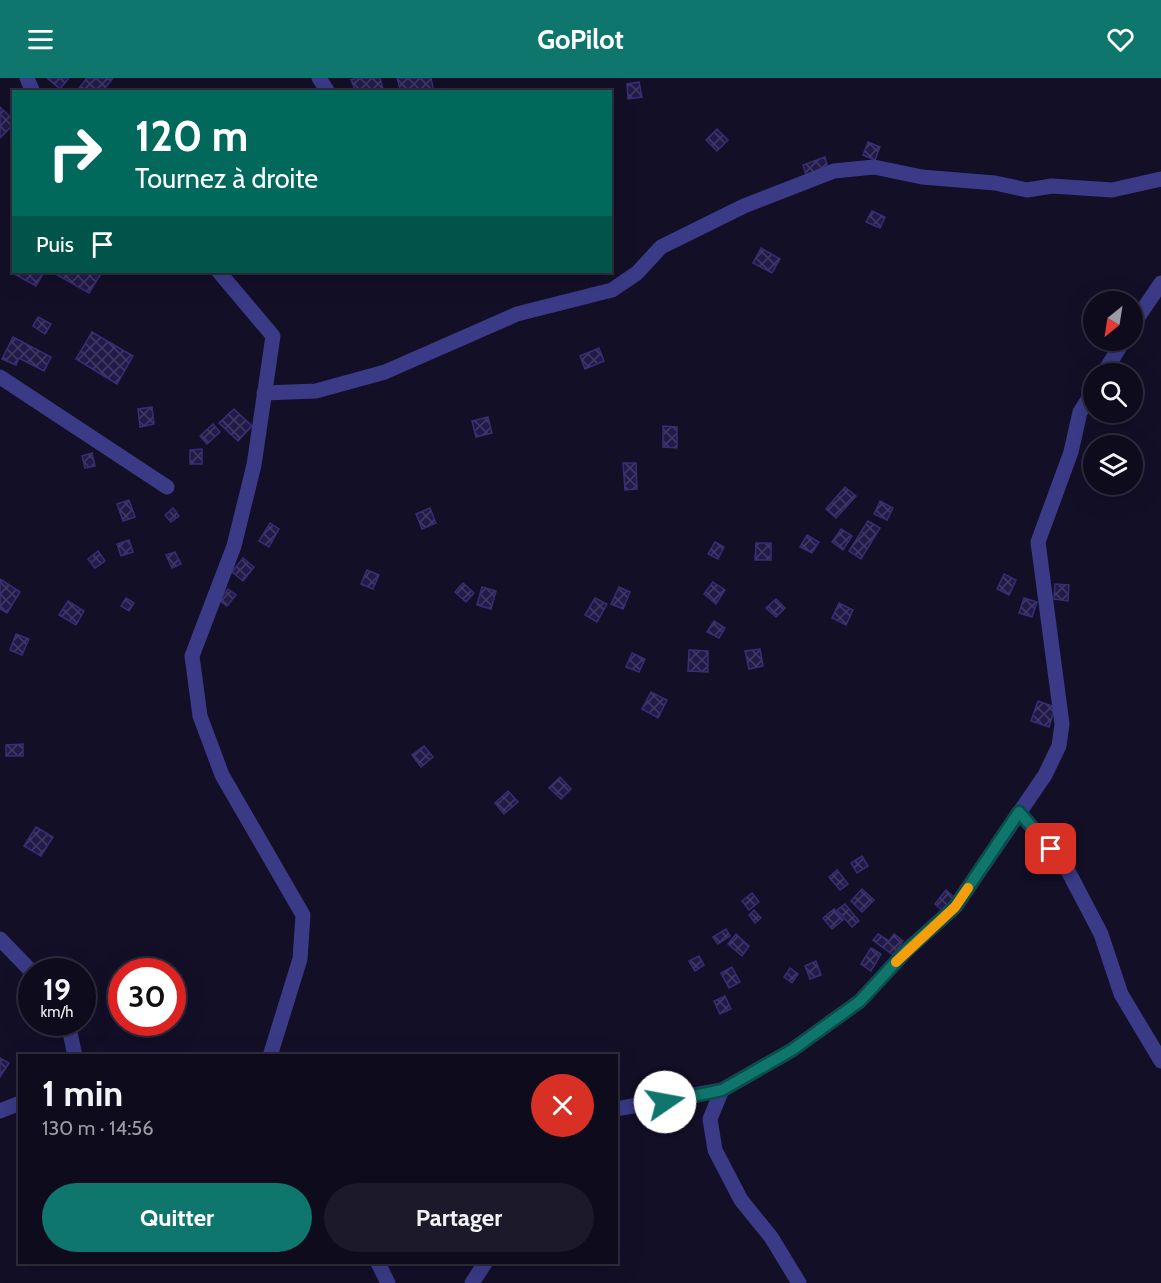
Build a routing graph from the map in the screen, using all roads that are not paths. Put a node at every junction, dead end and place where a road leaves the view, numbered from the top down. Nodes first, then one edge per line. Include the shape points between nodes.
1 (1161, 179) edge
2 (220, 273) edge
3 (1161, 283) edge
4 (1143, 310) edge
5 (0, 377) edge
6 (264, 393) junction
7 (1083, 407) edge
8 (167, 487) dead end
9 (1019, 812) junction
10 (0, 939) edge
11 (18, 958) edge
12 (71, 1036) edge
13 (75, 1054) edge
14 (271, 1054) edge
15 (1161, 1060) edge
16 (722, 1090) junction
17 (18, 1104) edge
18 (618, 1109) edge
19 (0, 1111) edge
20 (378, 1264) edge
21 (484, 1264) edge
22 (388, 1283) edge
23 (472, 1283) edge
24 (800, 1283) edge

1 - 6 street via 1112,190 1052,186 1027,190 874,167 834,171 744,206 661,247 637,273 612,290 517,314 386,372 316,391
2 - 6 street via 273,336
3 - 4 street
5 - 8 street
6 - 14 street via 254,465 234,546 192,656 200,716 222,776 303,915 300,958
7 - 9 street via 1038,542 1062,724 1059,746
9 - 15 street via 1066,867 1101,934 1121,994
9 - 16 street via 955,907 907,950 860,1001 792,1050
10 - 11 street
12 - 13 street
16 - 18 street
16 - 24 street via 710,1119 715,1150 741,1200 771,1237
17 - 19 street
20 - 22 street
21 - 23 street

